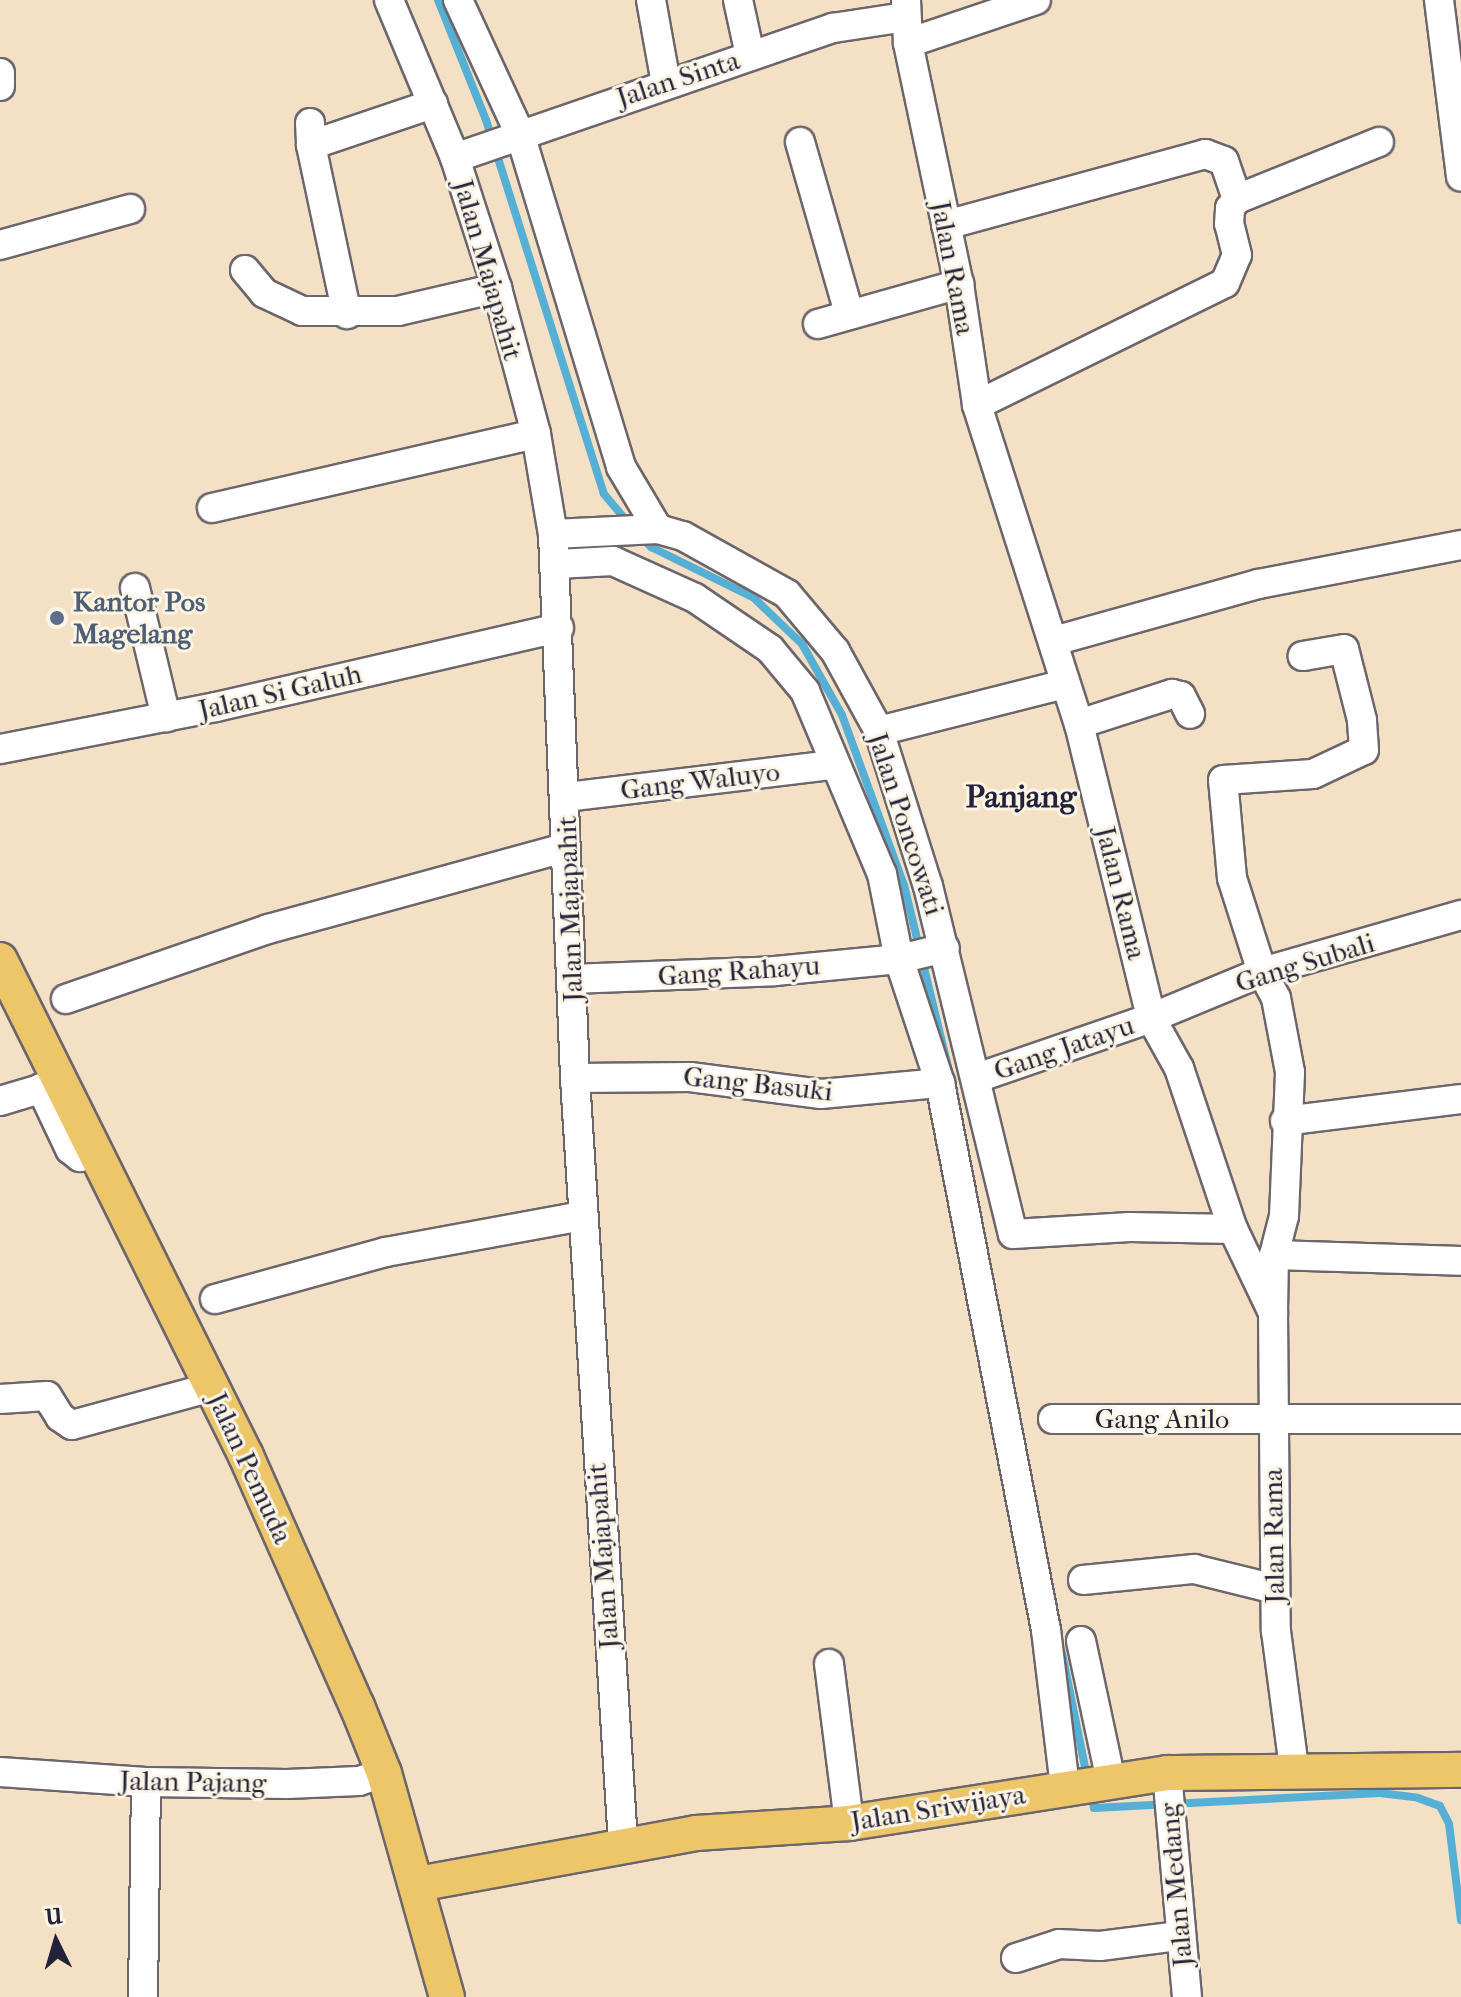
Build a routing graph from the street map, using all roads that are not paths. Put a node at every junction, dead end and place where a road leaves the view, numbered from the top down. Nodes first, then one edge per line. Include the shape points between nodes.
1 (389, 0) edge
2 (458, 0) edge
3 (651, 0) edge
4 (738, 0) edge
5 (1036, 0) edge
6 (1439, 0) edge
7 (906, 20) edge
8 (750, 55) junction
9 (0, 73) edge
10 (666, 83) junction
11 (0, 86) edge
12 (433, 104) junction
13 (514, 137) junction
14 (800, 142) dead end
15 (1379, 142) dead end
16 (468, 153) junction
17 (1461, 177) edge
18 (1237, 199) junction
19 (130, 209) dead end
20 (946, 225) junction
21 (0, 245) edge
22 (245, 270) dead end
23 (959, 284) junction
24 (497, 288) junction
25 (849, 313) junction
26 (347, 314) junction
27 (818, 324) dead end
28 (977, 405) junction
29 (536, 434) junction
30 (212, 508) dead end
31 (650, 530) junction
32 (553, 534) junction
33 (1461, 545) edge
34 (557, 564) junction
35 (135, 588) dead end
36 (559, 628) junction
37 (1054, 641) junction
38 (1303, 656) dead end
39 (1065, 684) junction
40 (1190, 714) dead end
41 (166, 717) junction
42 (1079, 724) junction
43 (879, 731) junction
44 (0, 749) edge
45 (833, 765) junction
46 (567, 797) junction
47 (565, 848) junction
48 (1461, 915) edge
49 (940, 950) junction
50 (903, 958) junction
51 (0, 960) edge
52 (1262, 972) junction
53 (571, 979) junction
54 (66, 999) dead end
55 (1151, 1018) junction
56 (575, 1078) junction
57 (977, 1078) junction
58 (940, 1083) junction
59 (51, 1085) junction
60 (1461, 1099) edge
61 (0, 1101) edge
62 (1285, 1121) junction
63 (583, 1216) junction
64 (1233, 1229) junction
65 (1274, 1255) junction
66 (1461, 1261) edge
67 (215, 1299) dead end
68 (1273, 1313) junction
69 (212, 1387) junction
70 (0, 1399) edge
71 (1271, 1418) junction
72 (1053, 1419) dead end
73 (1461, 1419) edge
74 (1083, 1580) dead end
75 (1275, 1589) junction
76 (1081, 1641) dead end
77 (829, 1664) dead end
78 (1294, 1768) junction
79 (1461, 1770) edge
80 (0, 1772) edge
81 (384, 1773) junction
82 (1167, 1773) junction
83 (146, 1782) junction
84 (1088, 1785) junction
85 (849, 1823) junction
86 (623, 1844) junction
87 (418, 1884) junction
88 (1179, 1936) junction
89 (1016, 1958) dead end
90 (143, 1997) edge
91 (447, 1997) edge
92 (1187, 1997) edge

1 - 12 street, Jalan Majapahit
2 - 13 street
3 - 10 street
4 - 8 street
5 - 7 street, Jalan Sinta
6 - 17 street
7 - 8 street, Jalan Sinta via 869,19
7 - 20 street, Jalan Rama
8 - 10 street, Jalan Sinta
9 - 11 street
10 - 13 street, Jalan Sinta
12 - 16 street, Jalan Majapahit
12 - 26 street via 310,134
13 - 16 street, Jalan Sinta
13 - 31 street via 621,467
14 - 25 street
15 - 18 street
16 - 24 street, Jalan Majapahit
18 - 20 street via 1224,161 1205,154
18 - 28 street via 1229,224 1237,255 1225,283
19 - 21 street
20 - 23 street, Jalan Rama
22 - 26 street via 280,304
23 - 25 street
23 - 28 street, Jalan Rama
24 - 26 street via 398,311
24 - 29 street, Jalan Majapahit
25 - 27 street
28 - 37 street, Jalan Rama
29 - 30 street
29 - 32 street, Jalan Majapahit
31 - 32 street
31 - 43 street, Jalan Poncowati via 683,536 787,594 835,651
32 - 34 street, Jalan Majapahit
33 - 37 street via 1258,584
34 - 36 street, Jalan Majapahit
34 - 45 street via 613,561 695,598 770,649 805,691
35 - 41 street
36 - 41 street, Jalan Si Galuh
36 - 46 street, Jalan Majapahit
37 - 39 street, Jalan Rama
38 - 52 street via 1344,649 1364,750 1313,774 1223,780 1232,878
39 - 42 street, Jalan Rama
39 - 43 street
40 - 42 street via 1181,696 1172,694
41 - 44 street, Jalan Si Galuh
42 - 55 street, Jalan Rama
43 - 49 street, Jalan Poncowati
45 - 46 street, Gang Waluyo
45 - 50 street via 882,874
46 - 47 street, Jalan Majapahit
47 - 53 street, Jalan Majapahit
47 - 54 street via 268,929
48 - 52 street, Gang Subali
49 - 50 street, Gang Rahayu
49 - 57 street, Jalan Poncowati
50 - 53 street, Gang Rahayu via 701,976
50 - 58 street
51 - 59 main road, Jalan Pemuda
52 - 55 street, Gang Subali
52 - 62 street via 1276,998 1290,1072
53 - 56 street, Jalan Majapahit
55 - 57 street, Gang Jatayu
55 - 64 street, Jalan Rama via 1179,1068
56 - 58 street, Gang Basuki via 690,1077 821,1094
56 - 63 street, Jalan Majapahit
57 - 64 street, Jalan Poncowati via 1013,1234
58 - 84 street via 1046,1630
59 - 61 street
59 - 69 main road, Jalan Pemuda via 95,1151
60 - 62 street
62 - 65 street via 1284,1216
63 - 67 street via 386,1252
63 - 86 street, Jalan Majapahit
64 - 68 street, Jalan Rama
65 - 66 street
65 - 68 street
68 - 71 street, Jalan Rama
69 - 70 street via 72,1425 47,1396
69 - 81 main road, Jalan Pemuda
71 - 72 street, Gang Anilo
71 - 73 street, Gang Anilo
71 - 75 street, Jalan Rama
74 - 75 street via 1194,1569
75 - 78 street, Jalan Rama
76 - 84 street
77 - 85 street
78 - 79 main road, Jalan Sriwijaya
78 - 82 main road, Jalan Sriwijaya
80 - 83 street, Jalan Pajang
81 - 83 street, Jalan Pajang via 359,1781 287,1784
81 - 87 main road, Jalan Pemuda
82 - 84 main road, Jalan Sriwijaya
82 - 88 street, Jalan Medang
83 - 90 street
84 - 85 main road, Jalan Sriwijaya
85 - 86 main road, Jalan Sriwijaya via 696,1833
86 - 87 main road, Jalan Sriwijaya
87 - 91 main road, Jalan Pemuda
88 - 89 street via 1100,1946 1059,1944
88 - 92 street, Jalan Medang

